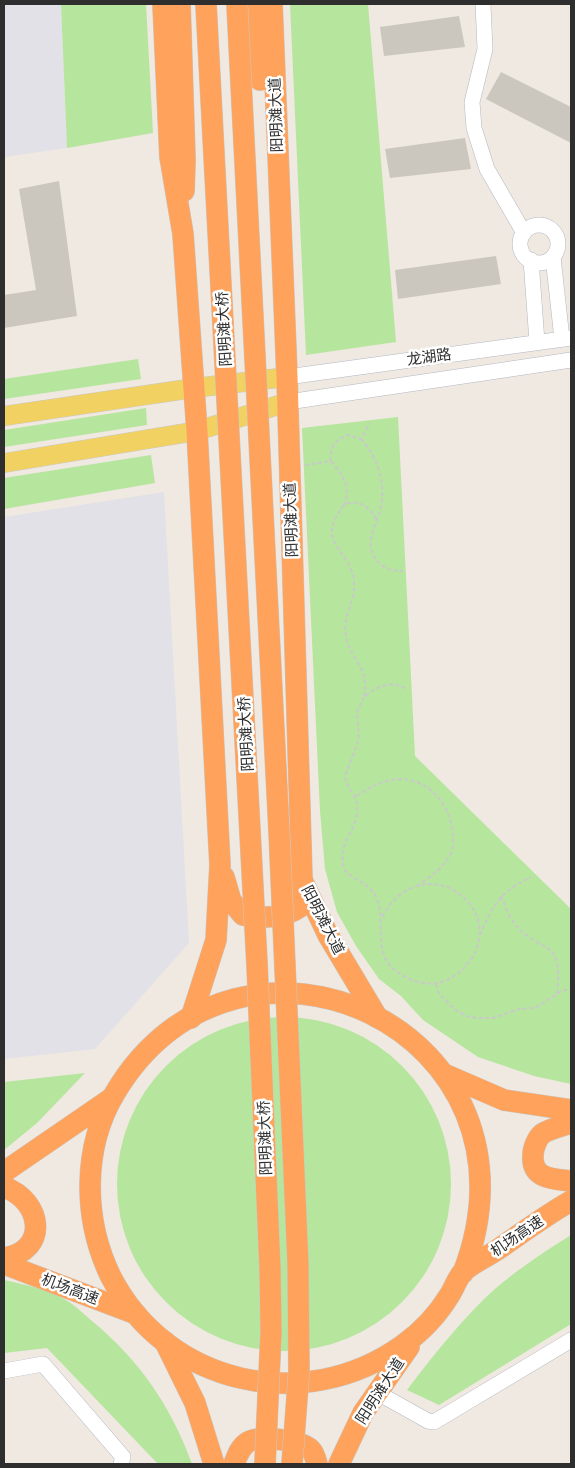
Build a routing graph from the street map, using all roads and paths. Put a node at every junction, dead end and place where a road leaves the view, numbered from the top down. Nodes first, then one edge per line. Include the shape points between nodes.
1 (163, 4) edge
2 (180, 4) edge
3 (206, 4) edge
4 (237, 4) edge
5 (257, 4) edge
6 (272, 4) edge
7 (483, 4) edge
8 (524, 233) junction
9 (183, 234) junction
10 (553, 257) junction
11 (531, 260) junction
12 (284, 301) junction
13 (567, 338) edge
14 (537, 342) junction
15 (571, 360) edge
16 (287, 377) junction
17 (194, 388) junction
18 (288, 402) junction
19 (4, 416) edge
20 (370, 423) dead end
21 (198, 432) junction
22 (361, 439) junction
23 (331, 461) junction
24 (4, 463) edge
25 (290, 467) junction
26 (344, 505) junction
27 (377, 520) junction
28 (402, 571) dead end
29 (406, 689) dead end
30 (364, 697) junction
31 (356, 796) junction
32 (220, 864) junction
33 (531, 877) dead end
34 (302, 880) junction
35 (418, 885) junction
36 (502, 896) junction
37 (382, 918) junction
38 (479, 937) junction
39 (436, 984) junction
40 (571, 988) edge
41 (557, 994) junction
42 (378, 1017) junction
43 (191, 1018) junction
44 (444, 1074) junction
45 (112, 1098) junction
46 (571, 1110) edge
47 (571, 1123) edge
48 (4, 1172) edge
49 (571, 1181) edge
50 (4, 1187) edge
51 (571, 1201) edge
52 (4, 1258) edge
53 (4, 1264) edge
54 (463, 1272) junction
55 (136, 1314) junction
56 (429, 1322) junction
57 (571, 1340) edge
58 (164, 1342) junction
59 (4, 1371) edge
60 (376, 1392) junction
61 (121, 1464) edge
62 (214, 1464) edge
63 (234, 1464) edge
64 (265, 1464) edge
65 (292, 1464) edge
66 (317, 1464) edge
67 (339, 1464) edge

1 - 9 highway via 170,157
2 - 9 highway via 185,160
3 - 64 highway, 阳明滩大桥, bridge via 254,887 270,1269 270,1388
4 - 65 highway, 阳明滩大桥, bridge via 280,840 298,1264 299,1370
5 - 12 highway via 265,169
6 - 12 highway, 阳明滩大道
7 - 8 street via 485,49 472,102 474,128 488,169
8 - 10 street via 539,225 550,228 558,242
8 - 11 street via 522,250
9 - 17 highway
10 - 11 street via 544,262
10 - 13 street
11 - 14 street
12 - 16 highway, 阳明滩大道
13 - 14 street, 龙湖路
14 - 16 street, 龙湖路
15 - 18 street, 龙湖路
16 - 17 main road
16 - 18 highway, 阳明滩大道
17 - 19 main road
17 - 21 highway
18 - 21 main road
18 - 25 highway, 阳明滩大道
20 - 22 path
21 - 24 main road
21 - 32 highway
22 - 23 path via 348,435 341,438 332,448
22 - 27 path via 374,458 382,482 382,506
23 - 25 path
23 - 26 path via 343,475 346,485
25 - 34 highway, 阳明滩大道
26 - 27 path via 363,505
26 - 30 path via 333,523 332,538 353,575 354,588 345,627 347,641 364,675
27 - 28 path via 370,539 373,554 384,567
29 - 30 path via 387,684
30 - 31 path via 357,712 359,739 345,776
31 - 35 path via 378,783 393,780 416,783 442,799 451,819 453,848 442,866
31 - 37 path via 355,823 342,847 344,869 370,887
32 - 34 highway via 232,901 243,915 263,918 290,914 300,906
32 - 43 highway via 216,940
33 - 36 path
34 - 42 highway, 阳明滩大道 via 328,935
35 - 37 path via 396,898
35 - 38 path via 444,887 465,899 473,910
36 - 38 path via 485,918
36 - 41 path via 514,924 549,948 555,956 559,967
37 - 39 path via 380,938 390,965 413,980
38 - 39 path via 476,952 467,966 454,977
39 - 41 path via 439,994 457,1011 475,1018 492,1018 519,1009 531,1009
40 - 41 path
42 - 43 highway via 348,1004 316,996 284,994 244,998
42 - 44 highway via 414,1042
43 - 45 highway via 146,1052
44 - 46 highway via 504,1100
44 - 54 highway via 469,1120 480,1171 478,1223
45 - 48 highway
45 - 55 highway via 93,1152 91,1209 105,1265
47 - 49 highway via 542,1134 533,1149 532,1164 539,1174 549,1179
50 - 52 highway via 23,1196 35,1217 36,1230 22,1251
51 - 54 highway, 机场高速
53 - 55 highway, 机场高速
54 - 56 highway via 448,1299
55 - 58 highway
56 - 58 highway via 405,1344 378,1361 348,1374 316,1382 284,1384 221,1373 191,1360
56 - 60 highway, 阳明滩大道
57 - 60 street via 434,1422
58 - 62 highway via 195,1403
59 - 61 street via 43,1364 123,1456
60 - 67 highway, 阳明滩大道
63 - 66 highway via 239,1450 249,1441 267,1438 304,1445 311,1449

